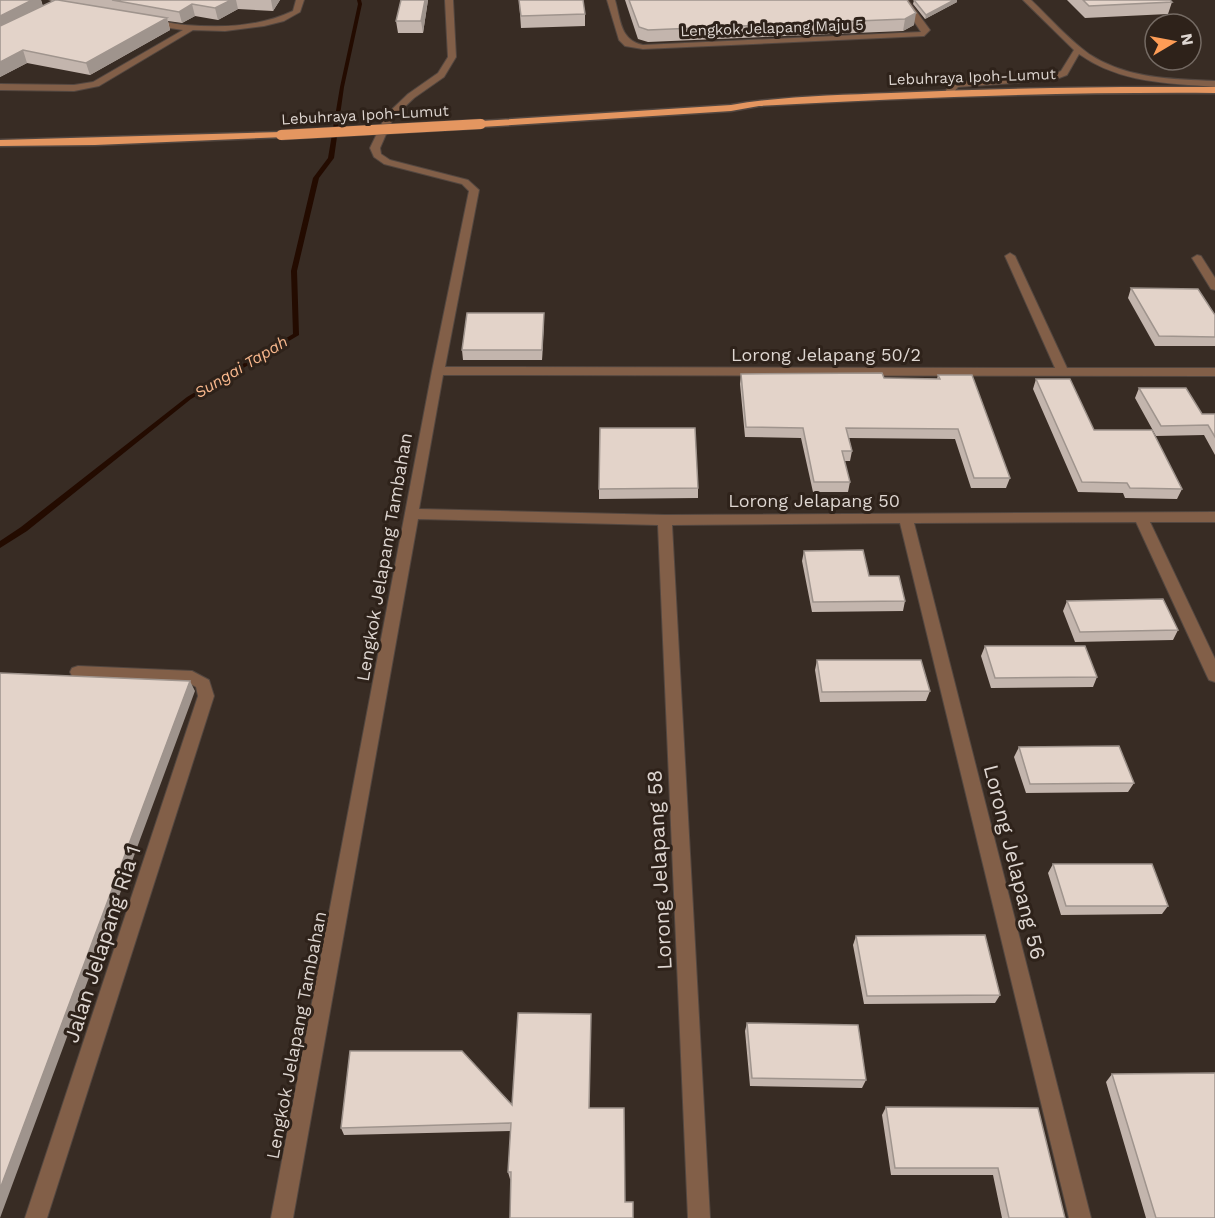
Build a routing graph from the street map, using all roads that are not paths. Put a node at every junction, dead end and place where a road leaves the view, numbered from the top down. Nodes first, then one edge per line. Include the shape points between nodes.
1 (300, 0) edge
2 (449, 0) edge
3 (611, 0) edge
4 (904, 0) edge
5 (1027, 0) edge
6 (146, 22) edge
7 (190, 30) junction
8 (1078, 49) junction
9 (1215, 84) edge
10 (0, 87) edge
11 (1215, 90) edge
12 (949, 92) junction
13 (1215, 95) edge
14 (731, 108) junction
15 (0, 143) edge
16 (1010, 256) dead end
17 (1197, 258) dead end
18 (1215, 287) edge
19 (438, 371) junction
20 (1215, 372) edge
21 (1063, 373) junction
22 (412, 514) junction
23 (1215, 517) edge
24 (906, 518) junction
25 (1141, 518) junction
26 (665, 519) junction
27 (78, 672) dead end
28 (1215, 676) edge
29 (36, 1218) edge
30 (282, 1218) edge
31 (699, 1218) edge
32 (1080, 1218) edge

1 - 7 street via 296,12 284,19
2 - 19 street, Lengkok Jelapang Tambahan via 452,57 441,75 389,117 375,148 377,155 387,162 465,182 474,190
3 - 4 street, Lengkok Jelapang Maju 5 via 621,38 643,47 924,34 926,30
5 - 8 street
6 - 7 street
7 - 10 street via 96,84 74,88
8 - 9 street via 1113,70 1162,80
8 - 12 street via 1064,73 1051,78 955,85
11 - 12 highway, Lebuhraya Ipoh-Lumut
12 - 14 highway, Lebuhraya Ipoh-Lumut
13 - 14 highway, Lebuhraya Ipoh-Lumut via 1025,96
14 - 15 highway, Lebuhraya Ipoh-Lumut, bridge via 281,135
16 - 21 street
17 - 18 street
19 - 21 street, Lorong Jelapang 50/2
19 - 22 street, Lengkok Jelapang Tambahan
20 - 21 street, Lorong Jelapang 50/2
22 - 26 street, Lorong Jelapang 50
22 - 30 street, Lengkok Jelapang Tambahan
23 - 25 street, Lorong Jelapang 50
24 - 25 street, Lorong Jelapang 50
24 - 26 street, Lorong Jelapang 50
24 - 32 street, Lorong Jelapang 56
25 - 28 street
26 - 31 street, Lorong Jelapang 58
27 - 29 street, Jalan Jelapang Ria 1 via 192,677 203,684 206,696

